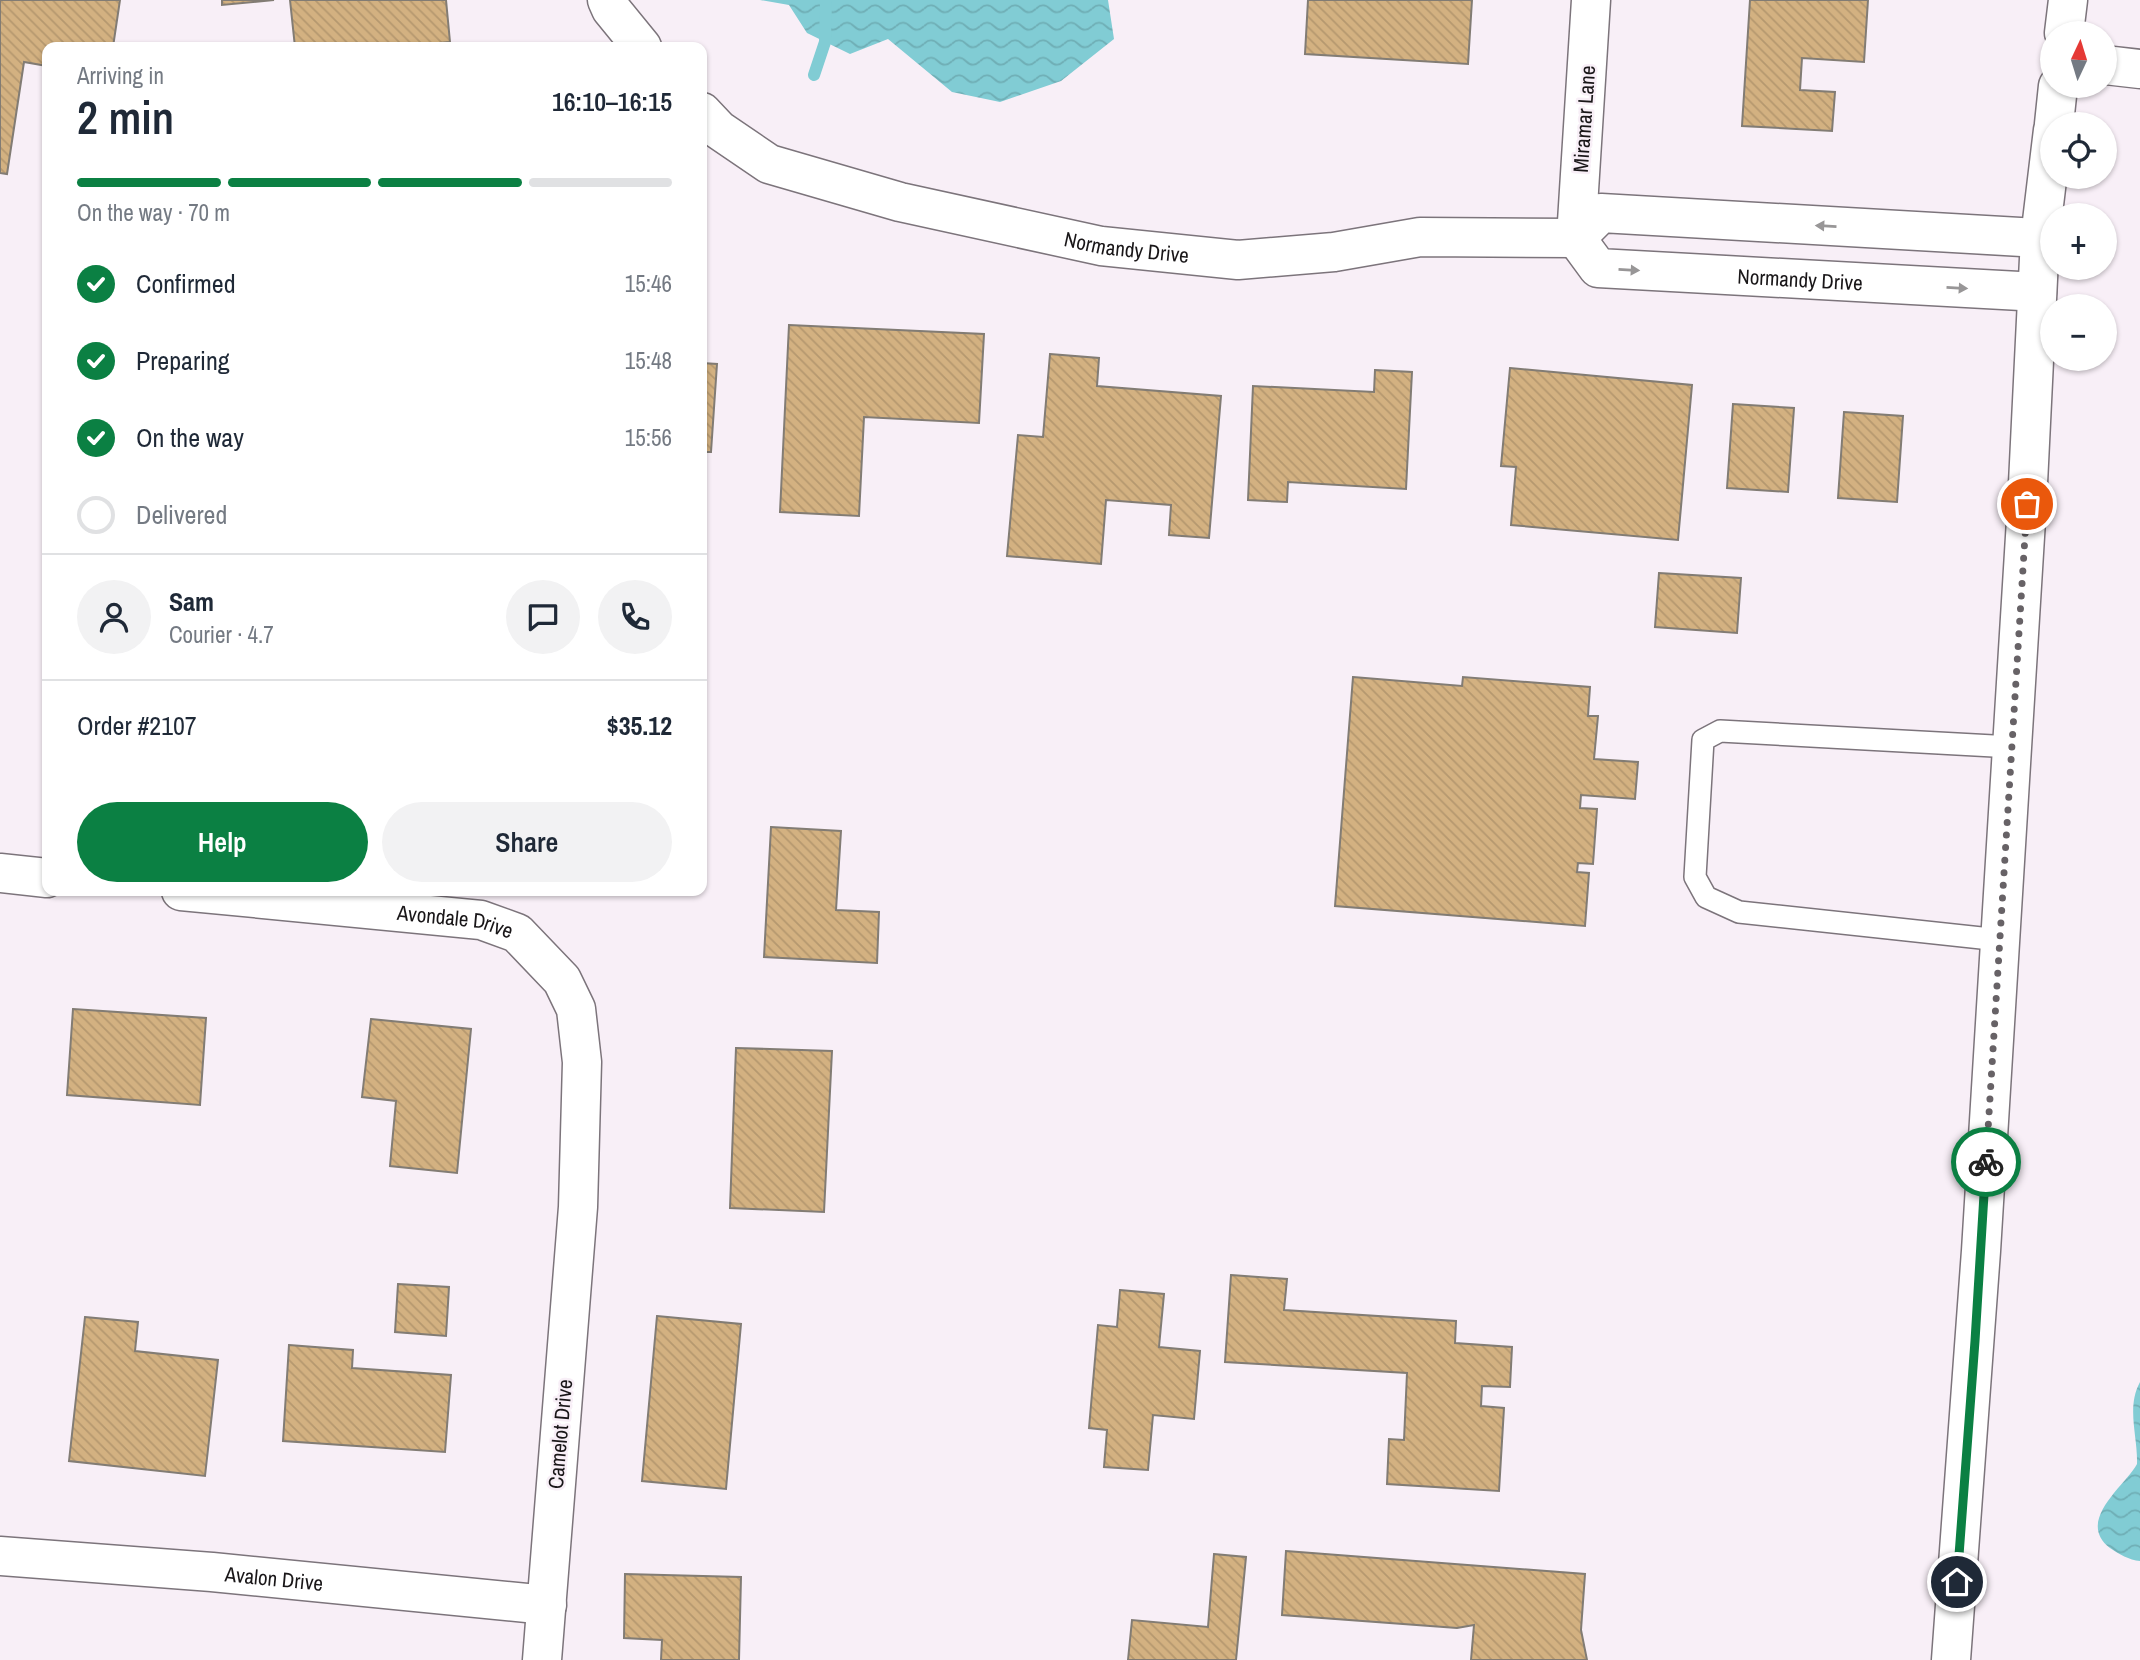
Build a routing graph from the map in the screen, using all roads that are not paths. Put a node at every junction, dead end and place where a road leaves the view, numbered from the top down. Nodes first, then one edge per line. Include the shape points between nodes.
1 (607, 0) edge
2 (1591, 0) edge
3 (2067, 0) edge
4 (2065, 21) edge
5 (638, 42) edge
6 (2118, 66) edge
7 (2140, 69) edge
8 (707, 117) edge
9 (1589, 225) junction
10 (2040, 238) joint
11 (2037, 292) junction
12 (2012, 747) junction
13 (0, 873) edge
14 (42, 877) edge
15 (233, 896) edge
16 (2000, 940) junction
17 (578, 1207) joint
18 (0, 1556) edge
19 (547, 1605) junction
20 (542, 1660) edge
21 (1951, 1660) edge

1 - 5 street
2 - 9 street, Miramar Lane
3 - 4 street
6 - 7 street
8 - 9 street, Normandy Drive via 769,164 900,202 1101,246 1238,261 1334,252 1420,237
10 -> 9 street, Normandy Drive
9 -> 11 street, Normandy Drive via 1598,268
10 - 11 street
11 - 12 street
12 - 16 street
12 - 16 lane via 1720,730 1703,740 1695,877 1706,897 1739,912
13 - 14 street
15 - 17 street, Avondale Drive via 481,920 517,933 562,980 576,1009 582,1062
16 - 21 street
17 - 19 street, Camelot Drive
18 - 19 street, Avalon Drive
19 - 20 street, Camelot Drive

